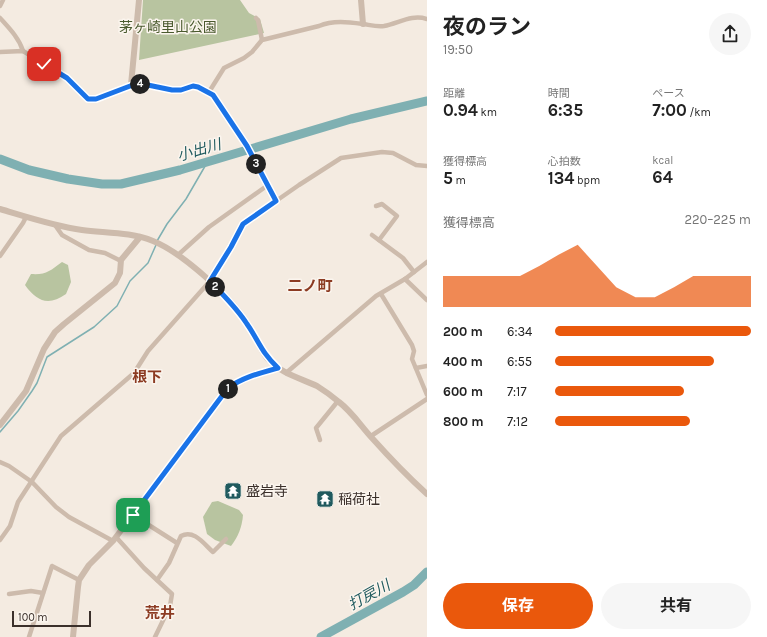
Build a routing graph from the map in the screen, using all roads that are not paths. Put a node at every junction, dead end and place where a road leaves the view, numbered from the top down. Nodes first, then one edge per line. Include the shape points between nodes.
1 (3, 0) edge
2 (139, 0) edge
3 (361, 0) edge
4 (0, 6) edge
5 (0, 18) edge
6 (256, 18) dead end
7 (427, 19) edge
8 (363, 24) junction
9 (262, 40) junction
10 (23, 51) junction
11 (0, 52) edge
12 (131, 85) junction
13 (209, 92) junction
14 (427, 166) edge
15 (268, 185) junction
16 (276, 201) junction
17 (376, 206) dead end
18 (0, 209) edge
19 (26, 217) junction
20 (55, 225) junction
21 (372, 235) dead end
22 (140, 236) junction
23 (379, 240) junction
24 (178, 254) junction
25 (0, 256) edge
26 (121, 261) junction
27 (427, 262) edge
28 (414, 272) junction
29 (405, 279) junction
30 (210, 281) junction
31 (381, 294) junction
32 (427, 300) edge
33 (427, 366) edge
34 (278, 368) junction
35 (416, 368) junction
36 (286, 373) junction
37 (427, 397) edge
38 (338, 400) junction
39 (0, 425) edge
40 (371, 436) junction
41 (320, 440) dead end
42 (0, 462) edge
43 (32, 482) junction
44 (427, 494) edge
45 (133, 515) junction
46 (115, 539) junction
47 (226, 539) dead end
48 (0, 540) edge
49 (177, 543) junction
50 (80, 580) junction
51 (156, 580) junction
52 (43, 593) junction
53 (9, 594) dead end
54 (29, 637) edge
55 (73, 637) edge
56 (155, 637) edge

1 - 4 street
2 - 12 street
3 - 8 street
5 - 10 street via 11,30
6 - 9 street
7 - 8 street via 412,17 384,26
8 - 9 street via 327,23
9 - 13 street via 244,58 224,68
10 - 11 street
10 - 12 street via 67,78 88,99 96,99
12 - 13 street via 138,83 172,90 193,86
13 - 15 street via 247,146
14 - 16 street via 416,165 393,153 382,152 341,158
15 - 16 street
15 - 24 street via 209,227
16 - 30 street via 243,224
17 - 23 street via 382,204 397,216
18 - 19 street
19 - 20 street
19 - 25 street
20 - 22 street
20 - 26 street via 62,235 89,250 105,253
21 - 23 street
22 - 24 street
22 - 26 street
23 - 28 street via 403,258
24 - 30 street
26 - 39 street via 120,273 115,283 52,336 26,392
27 - 28 street
28 - 29 street
29 - 31 street
29 - 32 street
30 - 34 street via 240,313 262,350
30 - 43 street via 148,351 134,373 61,436
31 - 35 street via 412,345 412,359
31 - 36 street
33 - 35 street
34 - 36 street
34 - 45 street via 247,377 228,388
35 - 37 street
36 - 38 street via 317,386
37 - 40 street
38 - 40 street
38 - 41 street via 316,428
40 - 44 street
42 - 43 street
43 - 46 street via 69,517
43 - 48 street via 18,502 10,526
45 - 46 street
45 - 49 street
46 - 50 street via 89,565
46 - 51 street
47 - 49 street via 213,552 189,533 181,536
49 - 51 street via 169,562
50 - 52 street via 52,566
50 - 55 street
51 - 56 street via 172,594 170,606
52 - 53 street via 31,591
52 - 54 street

